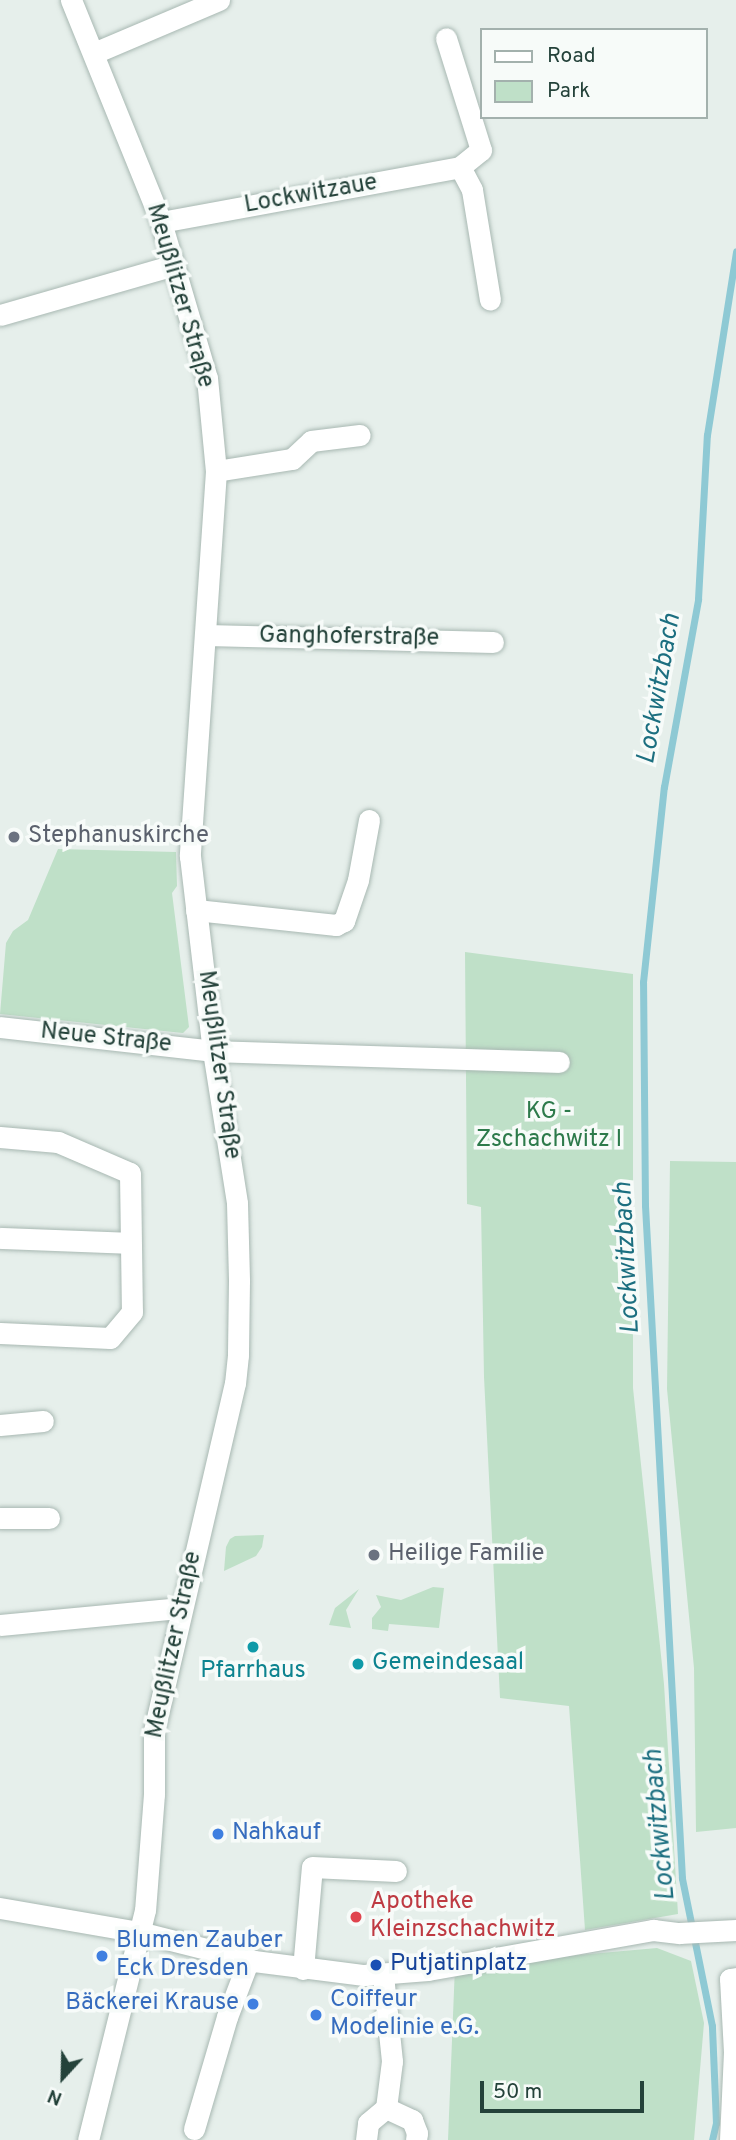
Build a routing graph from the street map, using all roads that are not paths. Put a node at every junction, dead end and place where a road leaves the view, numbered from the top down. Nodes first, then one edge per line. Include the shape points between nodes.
1 (71, 0) edge
2 (219, 0) edge
3 (446, 38) dead end
4 (94, 53) junction
5 (460, 167) junction
6 (161, 222) junction
7 (174, 265) junction
8 (490, 300) dead end
9 (0, 315) edge
10 (360, 435) dead end
11 (216, 471) junction
12 (206, 635) junction
13 (493, 642) dead end
14 (369, 820) dead end
15 (197, 910) junction
16 (0, 1027) edge
17 (213, 1051) junction
18 (559, 1062) dead end
19 (0, 1137) edge
20 (0, 1238) edge
21 (129, 1243) junction
22 (0, 1333) edge
23 (43, 1421) dead end
24 (0, 1425) edge
25 (0, 1518) edge
26 (49, 1518) dead end
27 (181, 1608) junction
28 (0, 1625) edge
29 (396, 1871) dead end
30 (0, 1908) edge
31 (728, 1931) edge
32 (139, 1932) junction
33 (249, 1959) junction
34 (303, 1969) junction
35 (383, 1975) junction
36 (736, 1979) edge
37 (386, 2108) junction
38 (194, 2129) dead end
39 (88, 2140) edge
40 (366, 2140) edge
41 (416, 2140) edge
42 (730, 2140) edge

1 - 4 street, Meußlitzer Straße
2 - 4 street
3 - 5 street via 481,150
4 - 6 street, Meußlitzer Straße
5 - 6 street, Lockwitzaue
5 - 8 street via 472,190
6 - 7 street, Meußlitzer Straße
7 - 9 street
7 - 11 street, Meußlitzer Straße via 207,378
10 - 11 street via 311,442 292,459
11 - 12 street, Meußlitzer Straße
12 - 13 street, Ganghoferstraße
12 - 15 street, Meußlitzer Straße via 190,849
14 - 15 street via 358,880 344,921 336,925
15 - 17 street, Meußlitzer Straße
16 - 17 street, Neue Straße
17 - 18 street, Neue Straße
17 - 27 street, Meußlitzer Straße via 237,1203 238,1355
19 - 21 street via 58,1142 130,1172
20 - 21 street
21 - 22 street via 132,1312 110,1338
23 - 24 street
25 - 26 street
27 - 28 street
27 - 32 street, Meußlitzer Straße via 154,1731 150,1867
29 - 34 street via 312,1867
30 - 32 street
31 - 35 street via 653,1930
32 - 33 street
32 - 39 street, Meußlitzer Straße
33 - 34 street
33 - 38 street
34 - 35 street
35 - 37 street via 392,2061
36 - 42 street via 730,1979 734,2052
37 - 40 street via 368,2123
37 - 41 street via 412,2120

